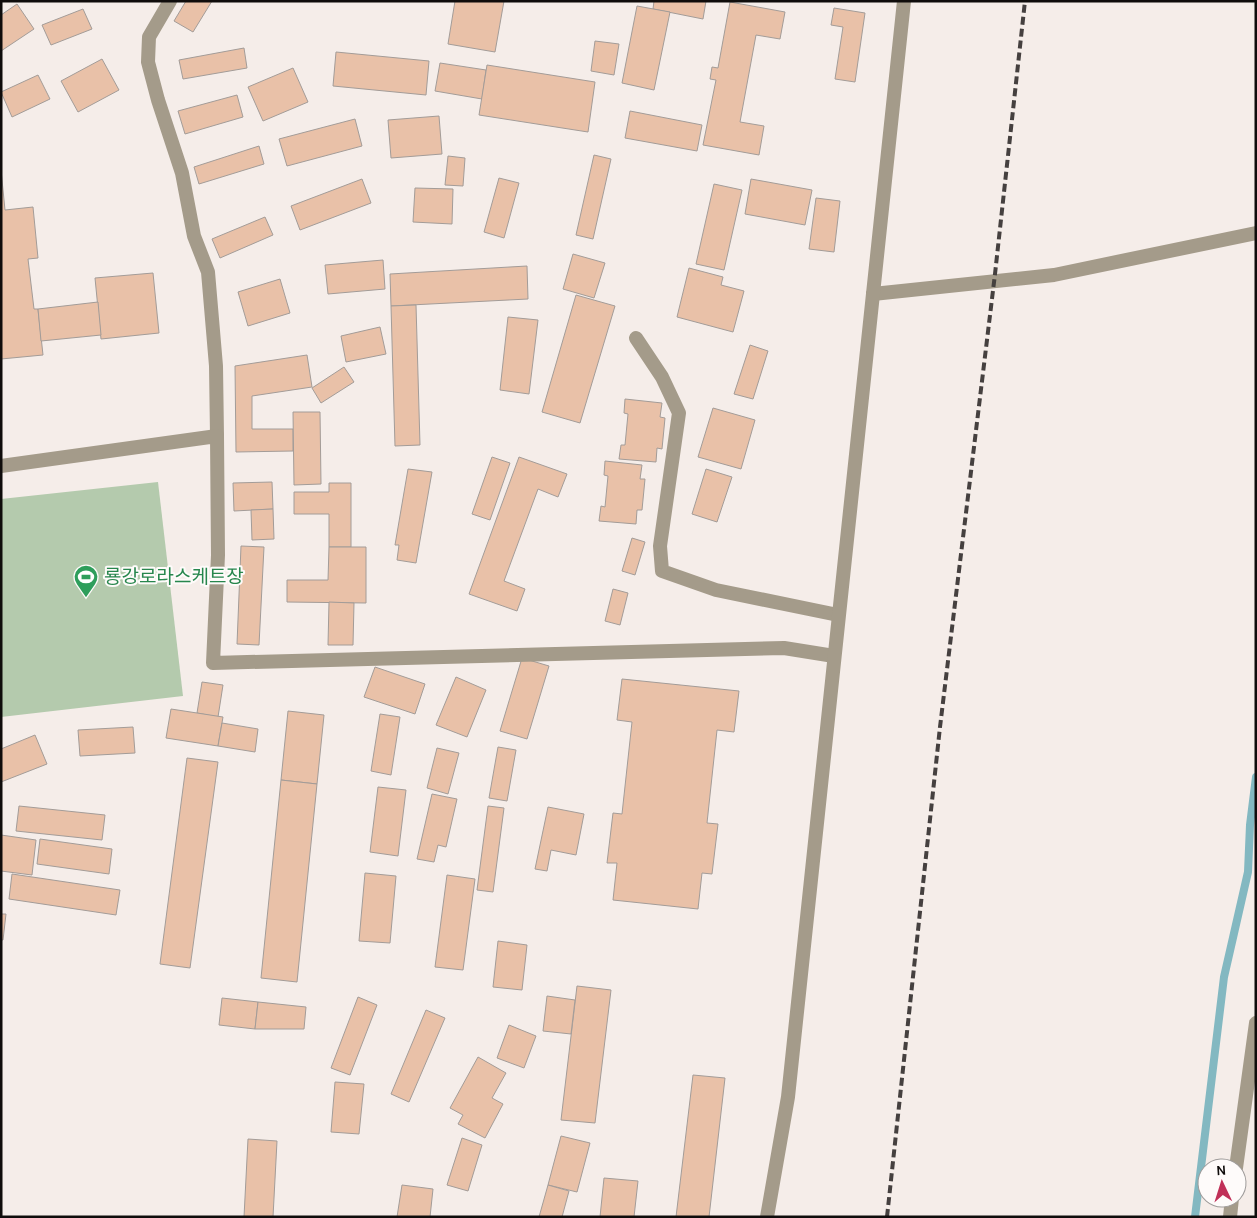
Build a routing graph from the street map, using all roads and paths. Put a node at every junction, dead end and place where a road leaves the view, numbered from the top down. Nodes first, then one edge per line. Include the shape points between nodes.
1 (170, 1) edge
2 (904, 1) edge
3 (1256, 233) edge
4 (873, 294) junction
5 (636, 338) dead end
6 (217, 436) junction
7 (1, 466) edge
8 (838, 615) junction
9 (834, 656) junction
10 (1256, 1023) edge
11 (1237, 1158) edge
12 (767, 1217) edge

1 - 6 street via 149,37 148,62 182,173 194,236 208,272 216,366
2 - 4 street
3 - 4 street via 1054,275
4 - 8 street
5 - 8 street via 662,377 679,413 660,546 662,571 716,590
6 - 7 street
6 - 9 street via 218,555 213,663 784,648
8 - 9 street
9 - 12 street via 788,1096
10 - 11 street

